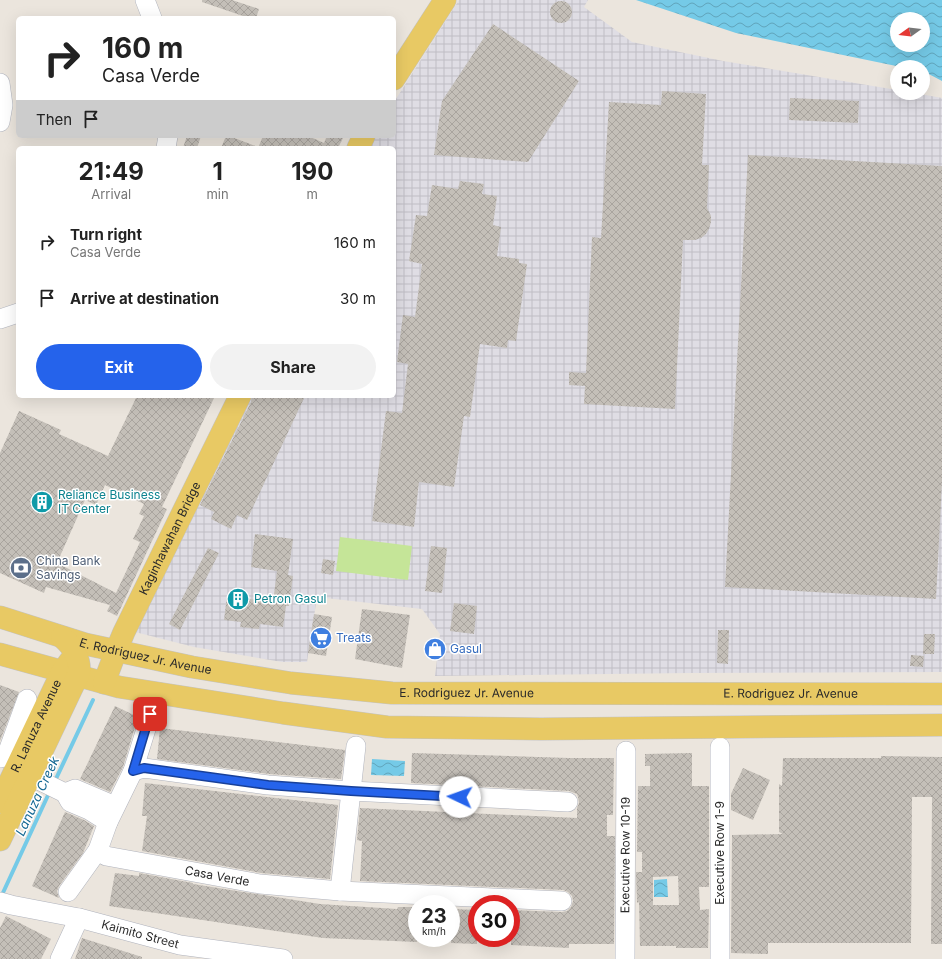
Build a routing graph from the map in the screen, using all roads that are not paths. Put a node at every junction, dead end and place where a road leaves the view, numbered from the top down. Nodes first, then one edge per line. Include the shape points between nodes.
1 (145, 0) edge
2 (445, 0) edge
3 (151, 16) edge
4 (396, 76) edge
5 (0, 84) edge
6 (0, 122) edge
7 (16, 314) edge
8 (0, 319) edge
9 (239, 398) edge
10 (0, 617) edge
11 (62, 637) junction
12 (116, 651) junction
13 (0, 654) edge
14 (73, 669) junction
15 (104, 683) junction
16 (942, 694) edge
17 (27, 699) dead end
18 (150, 714) dead end
19 (942, 725) edge
20 (356, 746) dead end
21 (720, 747) dead end
22 (626, 751) dead end
23 (133, 771) junction
24 (22, 772) edge
25 (351, 791) junction
26 (0, 802) edge
27 (568, 802) dead end
28 (112, 814) junction
29 (0, 840) edge
30 (98, 850) junction
31 (340, 891) junction
32 (68, 892) dead end
33 (562, 901) dead end
34 (3, 903) edge
35 (79, 918) junction
36 (180, 952) edge
37 (60, 959) edge
38 (283, 959) edge
39 (625, 959) edge
40 (720, 959) edge

1 - 3 street
2 - 4 main road
5 - 6 street via 3,105
7 - 8 street
9 - 12 main road, Kaginhawahan Bridge
10 - 11 main road, E. Rodriguez Jr. Avenue
11 - 12 main road, E. Rodriguez Jr. Avenue
11 - 14 main road via 69,644
12 - 14 main road via 90,654
12 - 15 main road, Kaginhawahan Bridge
12 - 16 main road, E. Rodriguez Jr. Avenue via 192,667 291,683 392,693
13 - 14 main road
14 - 15 main road
14 - 24 main road, R. Lanuza Avenue
15 - 19 main road via 283,713 387,727 541,729
17 - 24 street via 4,757
18 - 23 street
20 - 25 street
21 - 40 street, Executive Row 1-9
22 - 39 street, Executive Row 10-19
23 - 25 street via 144,768 268,785
23 - 28 street
24 - 26 main road, R. Lanuza Avenue
24 - 28 street via 64,792 75,789
24 - 29 main road, R. Lanuza Avenue
25 - 27 street
25 - 31 street
28 - 30 street
30 - 31 street, Casa Verde via 106,856 260,884
30 - 32 street
31 - 33 street, Casa Verde
34 - 35 street, Kaimito Street
35 - 36 street, Kaimito Street
35 - 37 street
36 - 38 street, Kaimito Street

